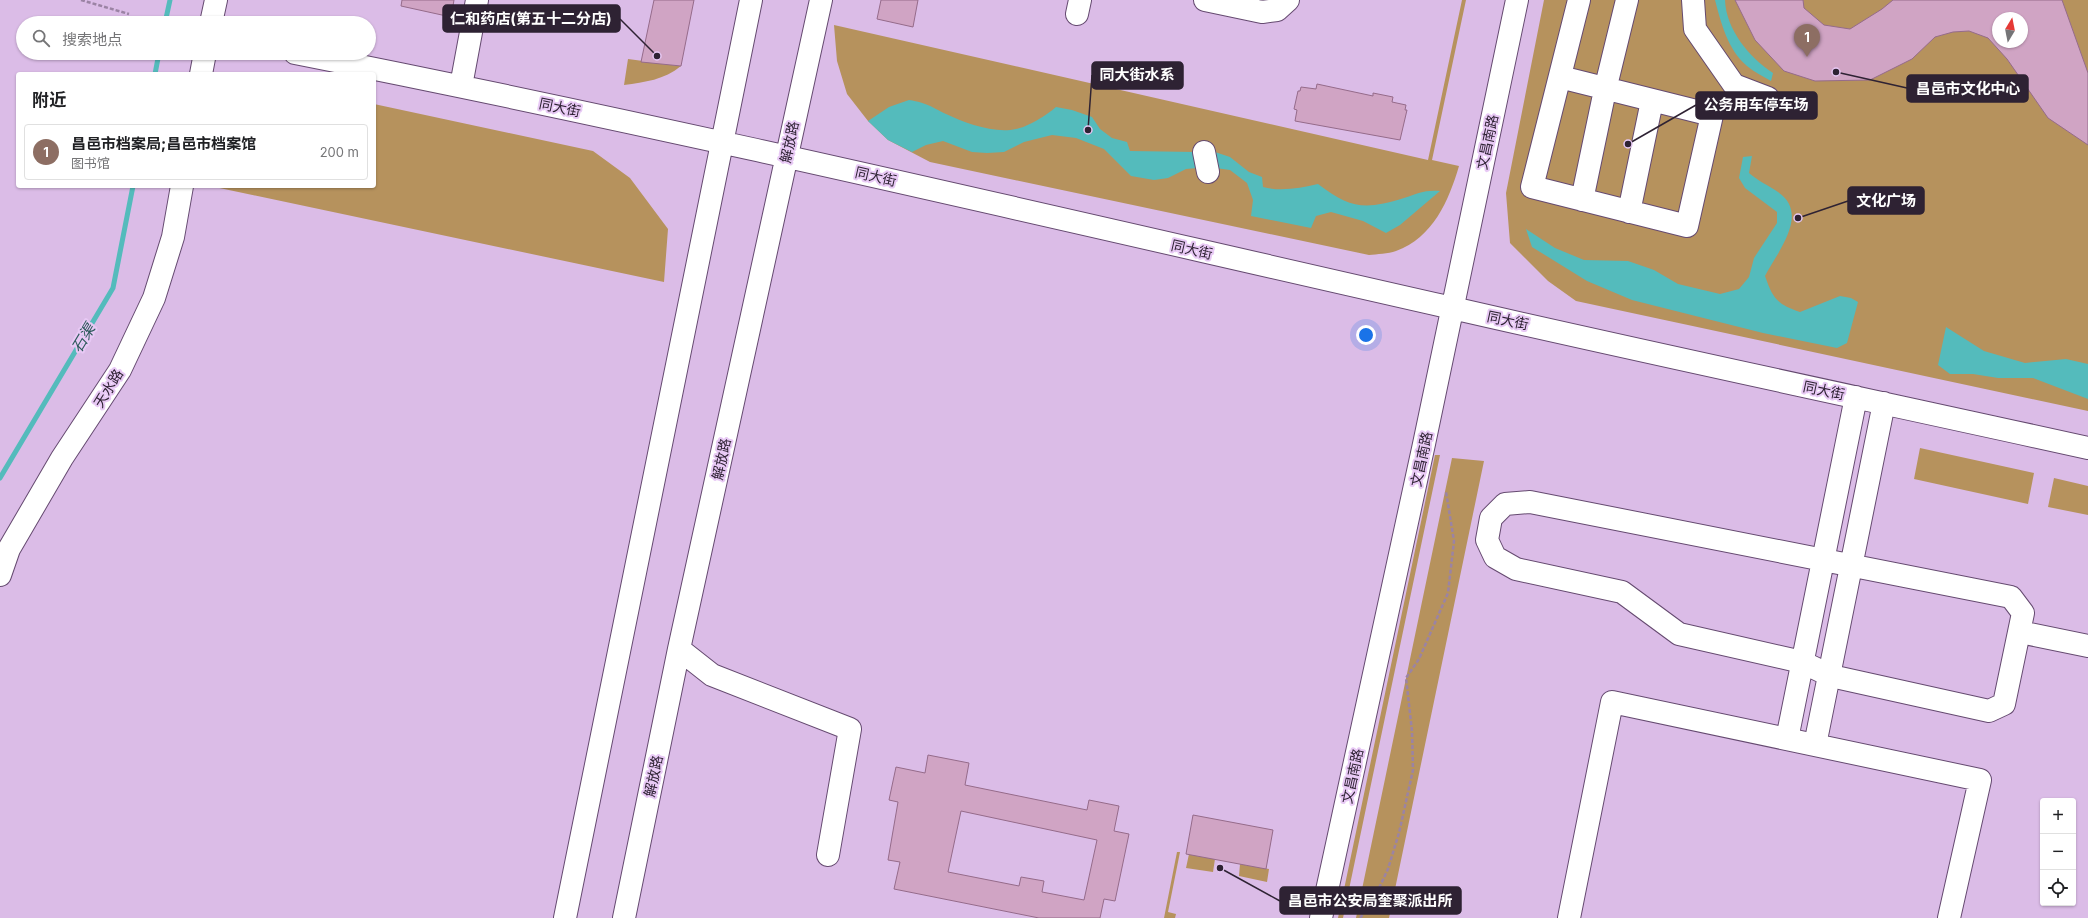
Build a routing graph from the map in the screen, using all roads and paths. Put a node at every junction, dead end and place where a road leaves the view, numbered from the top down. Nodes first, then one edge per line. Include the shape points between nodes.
1 (81, 0) edge
2 (216, 0) edge
3 (477, 0) edge
4 (751, 0) edge
5 (821, 0) edge
6 (1205, 0) edge
7 (1288, 0) edge
8 (1517, 0) edge
9 (1579, 0) edge
10 (1627, 0) edge
11 (1693, 0) edge
12 (129, 14) dead end
13 (213, 16) edge
14 (204, 60) edge
15 (330, 60) edge
16 (201, 72) edge
17 (1560, 77) junction
18 (462, 86) junction
19 (1605, 90) junction
20 (1768, 98) dead end
21 (1652, 101) junction
22 (724, 142) junction
23 (786, 156) junction
24 (182, 188) edge
25 (1582, 200) junction
26 (1629, 212) junction
27 (1452, 308) junction
28 (1856, 397) junction
29 (1884, 403) junction
30 (2088, 448) edge
31 (1446, 492) dead end
32 (1823, 560) junction
33 (1851, 565) junction
34 (0, 575) edge
35 (2020, 632) junction
36 (2088, 646) edge
37 (679, 649) junction
38 (1802, 662) junction
39 (1829, 676) junction
40 (1787, 739) junction
41 (1815, 745) junction
42 (828, 855) dead end
43 (565, 918) edge
44 (624, 918) edge
45 (1321, 918) edge
46 (1360, 918) edge
47 (1568, 918) edge
48 (1949, 918) edge

1 - 12 path
2 - 13 street
3 - 18 street
4 - 22 street
5 - 23 street, 解放路
6 - 7 street via 1262,12 1277,10
8 - 27 street, 文昌南路
9 - 17 street
10 - 19 street
11 - 20 street via 1696,29 1734,85
14 - 16 street
15 - 18 street, 同大街
17 - 19 street
17 - 25 street via 1532,187
18 - 22 street, 同大街
19 - 21 street
19 - 25 street
21 - 26 street
21 - 26 street via 1712,115 1687,226
22 - 23 street, 同大街
22 - 43 street
23 - 27 street, 同大街
23 - 37 street, 解放路
24 - 34 street, 天水路 via 172,237 154,298 120,370 62,458 9,549
25 - 26 street
27 - 28 street, 同大街
27 - 45 street, 文昌南路
28 - 29 street, 同大街
28 - 32 street
29 - 30 street, 同大街
29 - 33 street
31 - 46 path via 1454,541 1448,593 1419,659 1406,678 1413,770 1388,869 1372,903
32 - 33 street
32 - 38 street
32 - 38 street via 1530,502 1505,504 1491,518 1487,540 1495,557 1516,569 1622,592 1679,634
33 - 35 street via 2011,597 2023,613
33 - 39 street
35 - 36 street
35 - 39 street via 2004,704 1989,711
37 - 42 street via 712,675 850,729
37 - 44 street, 解放路
38 - 39 street
38 - 40 street
39 - 41 street
40 - 41 street
40 - 47 street via 1612,702
41 - 48 street via 1980,780

